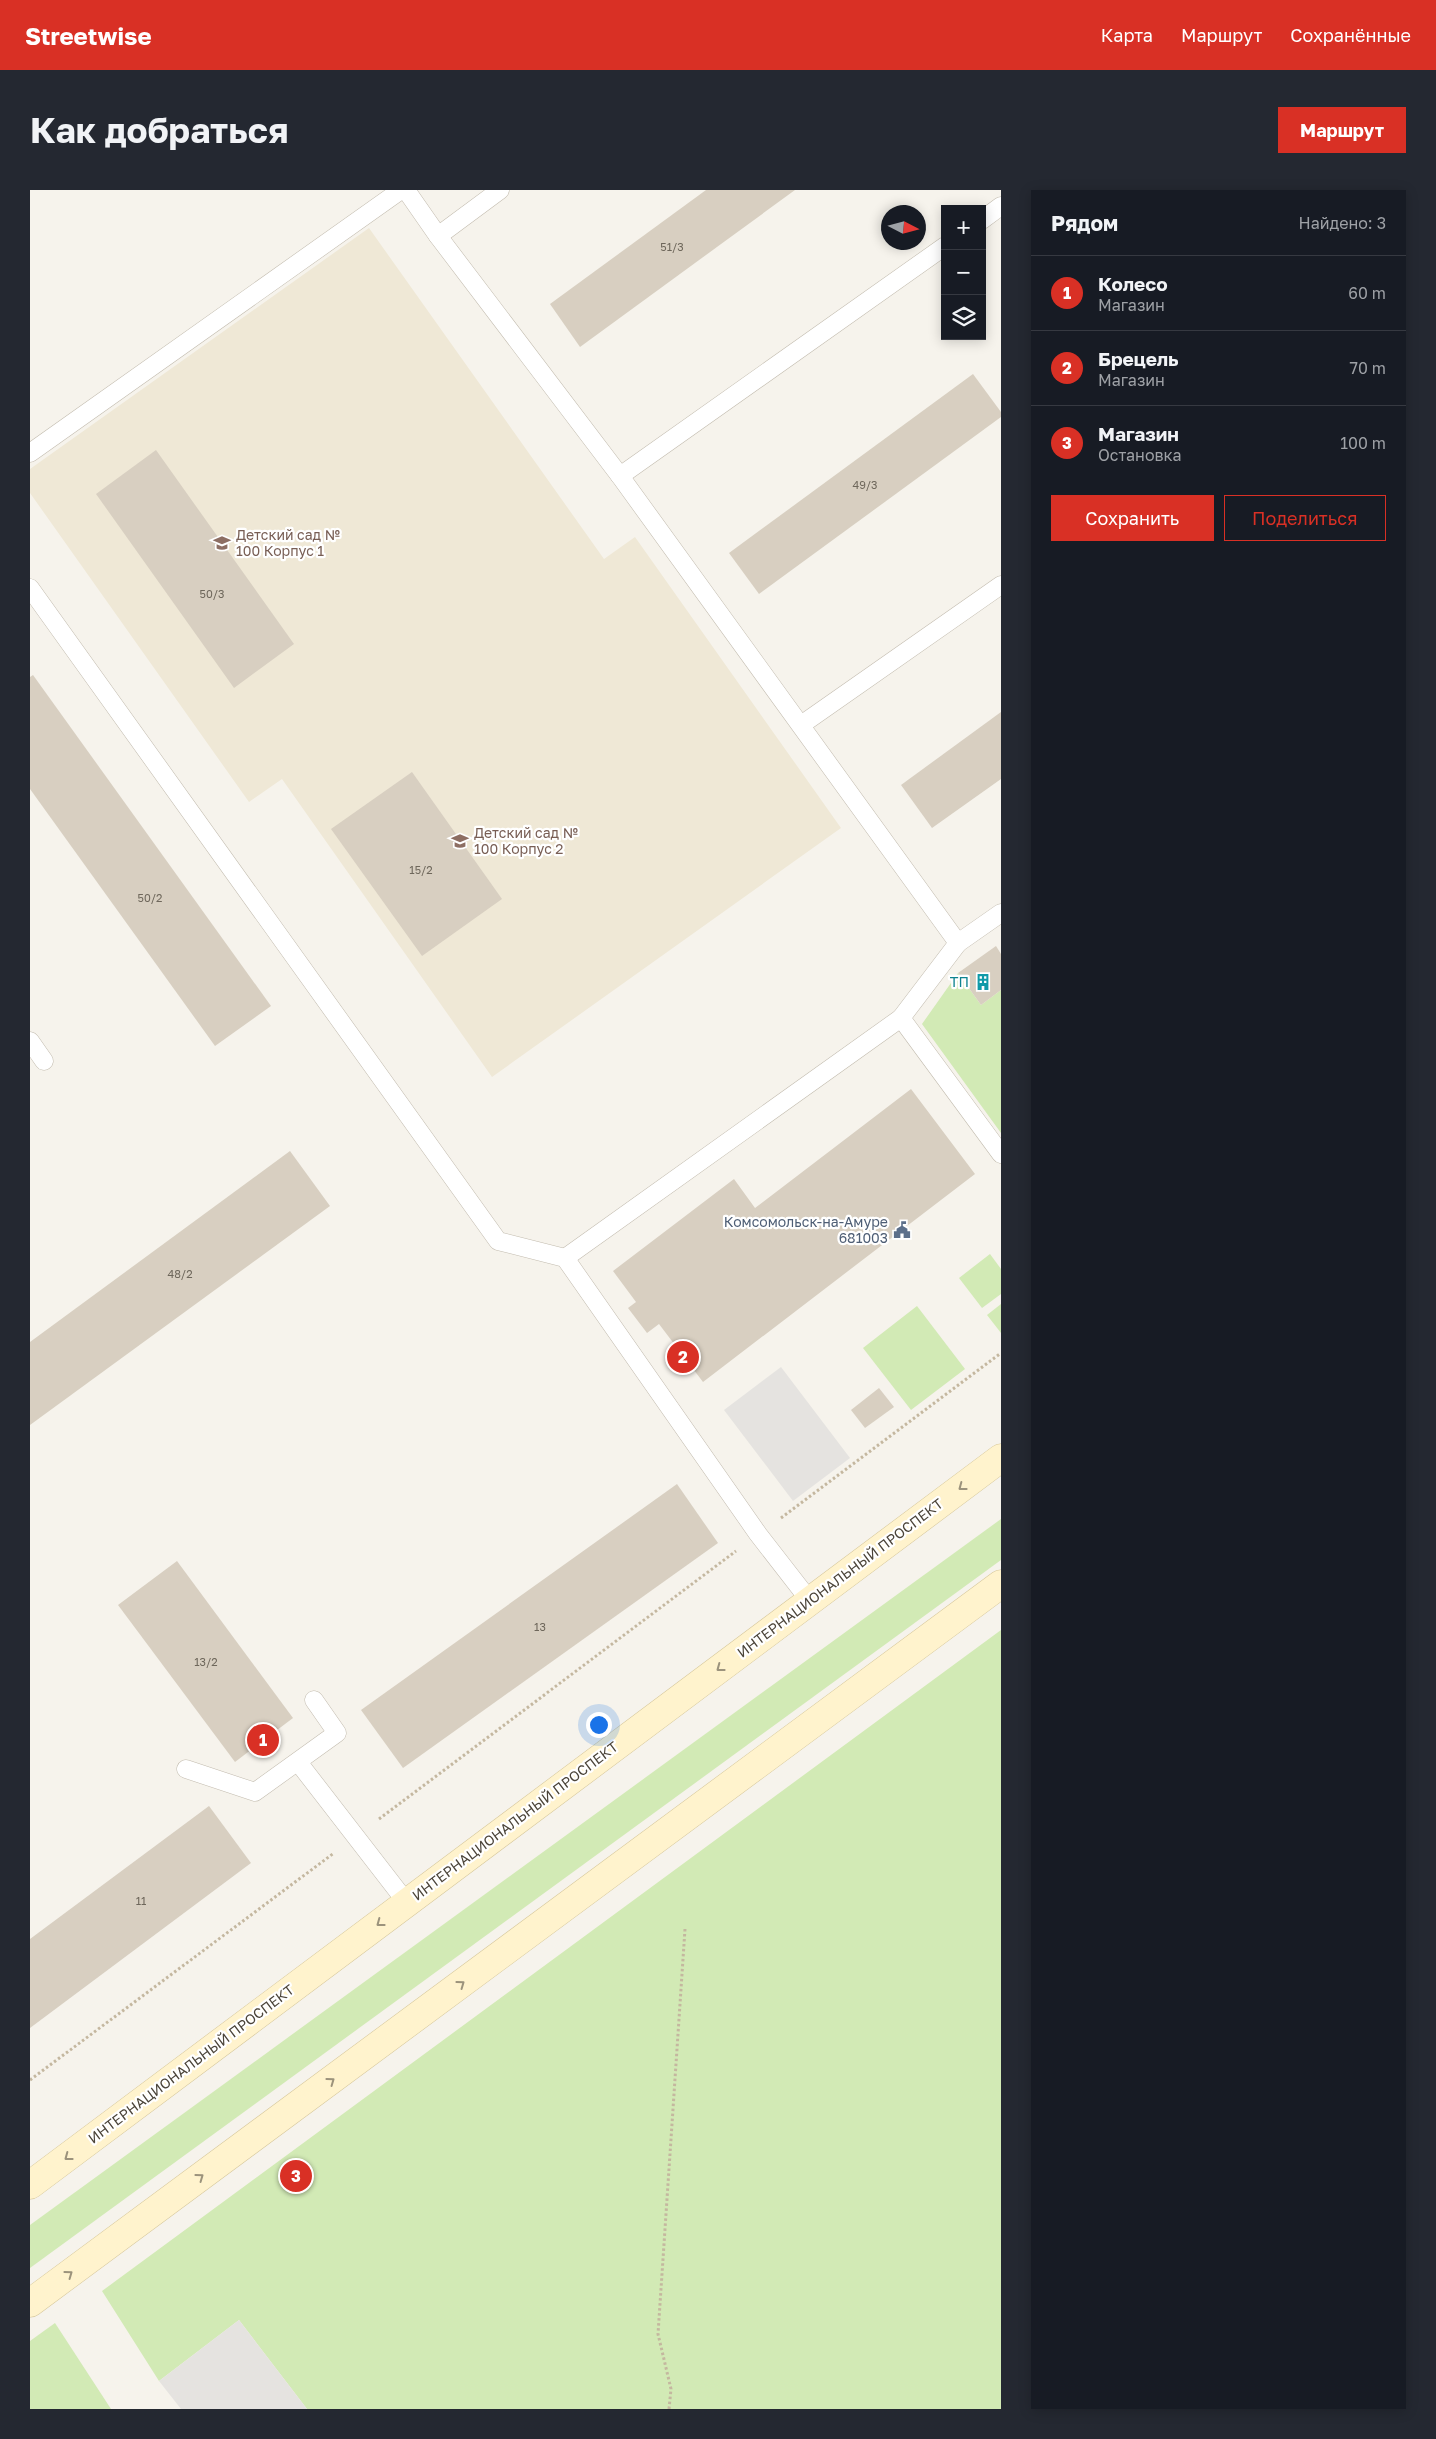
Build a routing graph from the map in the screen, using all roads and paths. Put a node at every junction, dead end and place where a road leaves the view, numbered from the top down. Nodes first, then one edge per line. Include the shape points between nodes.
1 (401, 190) edge
2 (406, 190) edge
3 (500, 190) edge
4 (1001, 206) edge
5 (986, 217) edge
6 (438, 236) junction
7 (941, 249) edge
8 (30, 453) edge
9 (620, 476) junction
10 (1001, 586) edge
11 (30, 588) edge
12 (801, 725) junction
13 (1001, 913) edge
14 (958, 943) junction
15 (901, 1018) junction
16 (30, 1041) edge
17 (44, 1061) dead end
18 (1001, 1154) edge
19 (565, 1258) junction
20 (1001, 1353) edge
21 (1001, 1458) edge
22 (758, 1534) junction
23 (1001, 1584) edge
24 (810, 1601) junction
25 (314, 1700) dead end
26 (298, 1762) junction
27 (186, 1770) dead end
28 (356, 1836) junction
29 (407, 1903) junction
30 (685, 1930) dead end
31 (30, 2080) edge
32 (30, 2185) edge
33 (30, 2303) edge
34 (669, 2409) edge

1 - 8 lane
2 - 6 lane
3 - 6 lane
4 - 5 lane
6 - 9 lane
7 - 9 lane
9 - 12 lane
10 - 12 lane
11 - 19 lane via 498,1241
12 - 14 lane
13 - 14 lane
14 - 15 lane
15 - 18 lane
15 - 19 lane
16 - 17 lane
19 - 22 lane
20 - 22 path
21 -> 24 main road, ИНТЕРНАЦИОНАЛЬНЫЙ ПРОСПЕКТ
22 - 24 lane
22 - 28 path
33 -> 23 main road
24 -> 29 main road, ИНТЕРНАЦИОНАЛЬНЫЙ ПРОСПЕКТ
25 - 26 lane via 337,1733
26 - 27 lane via 255,1792
26 - 28 lane
28 - 29 lane
28 - 31 path
29 -> 32 main road, ИНТЕРНАЦИОНАЛЬНЫЙ ПРОСПЕКТ
30 - 34 path via 658,2334 671,2389

